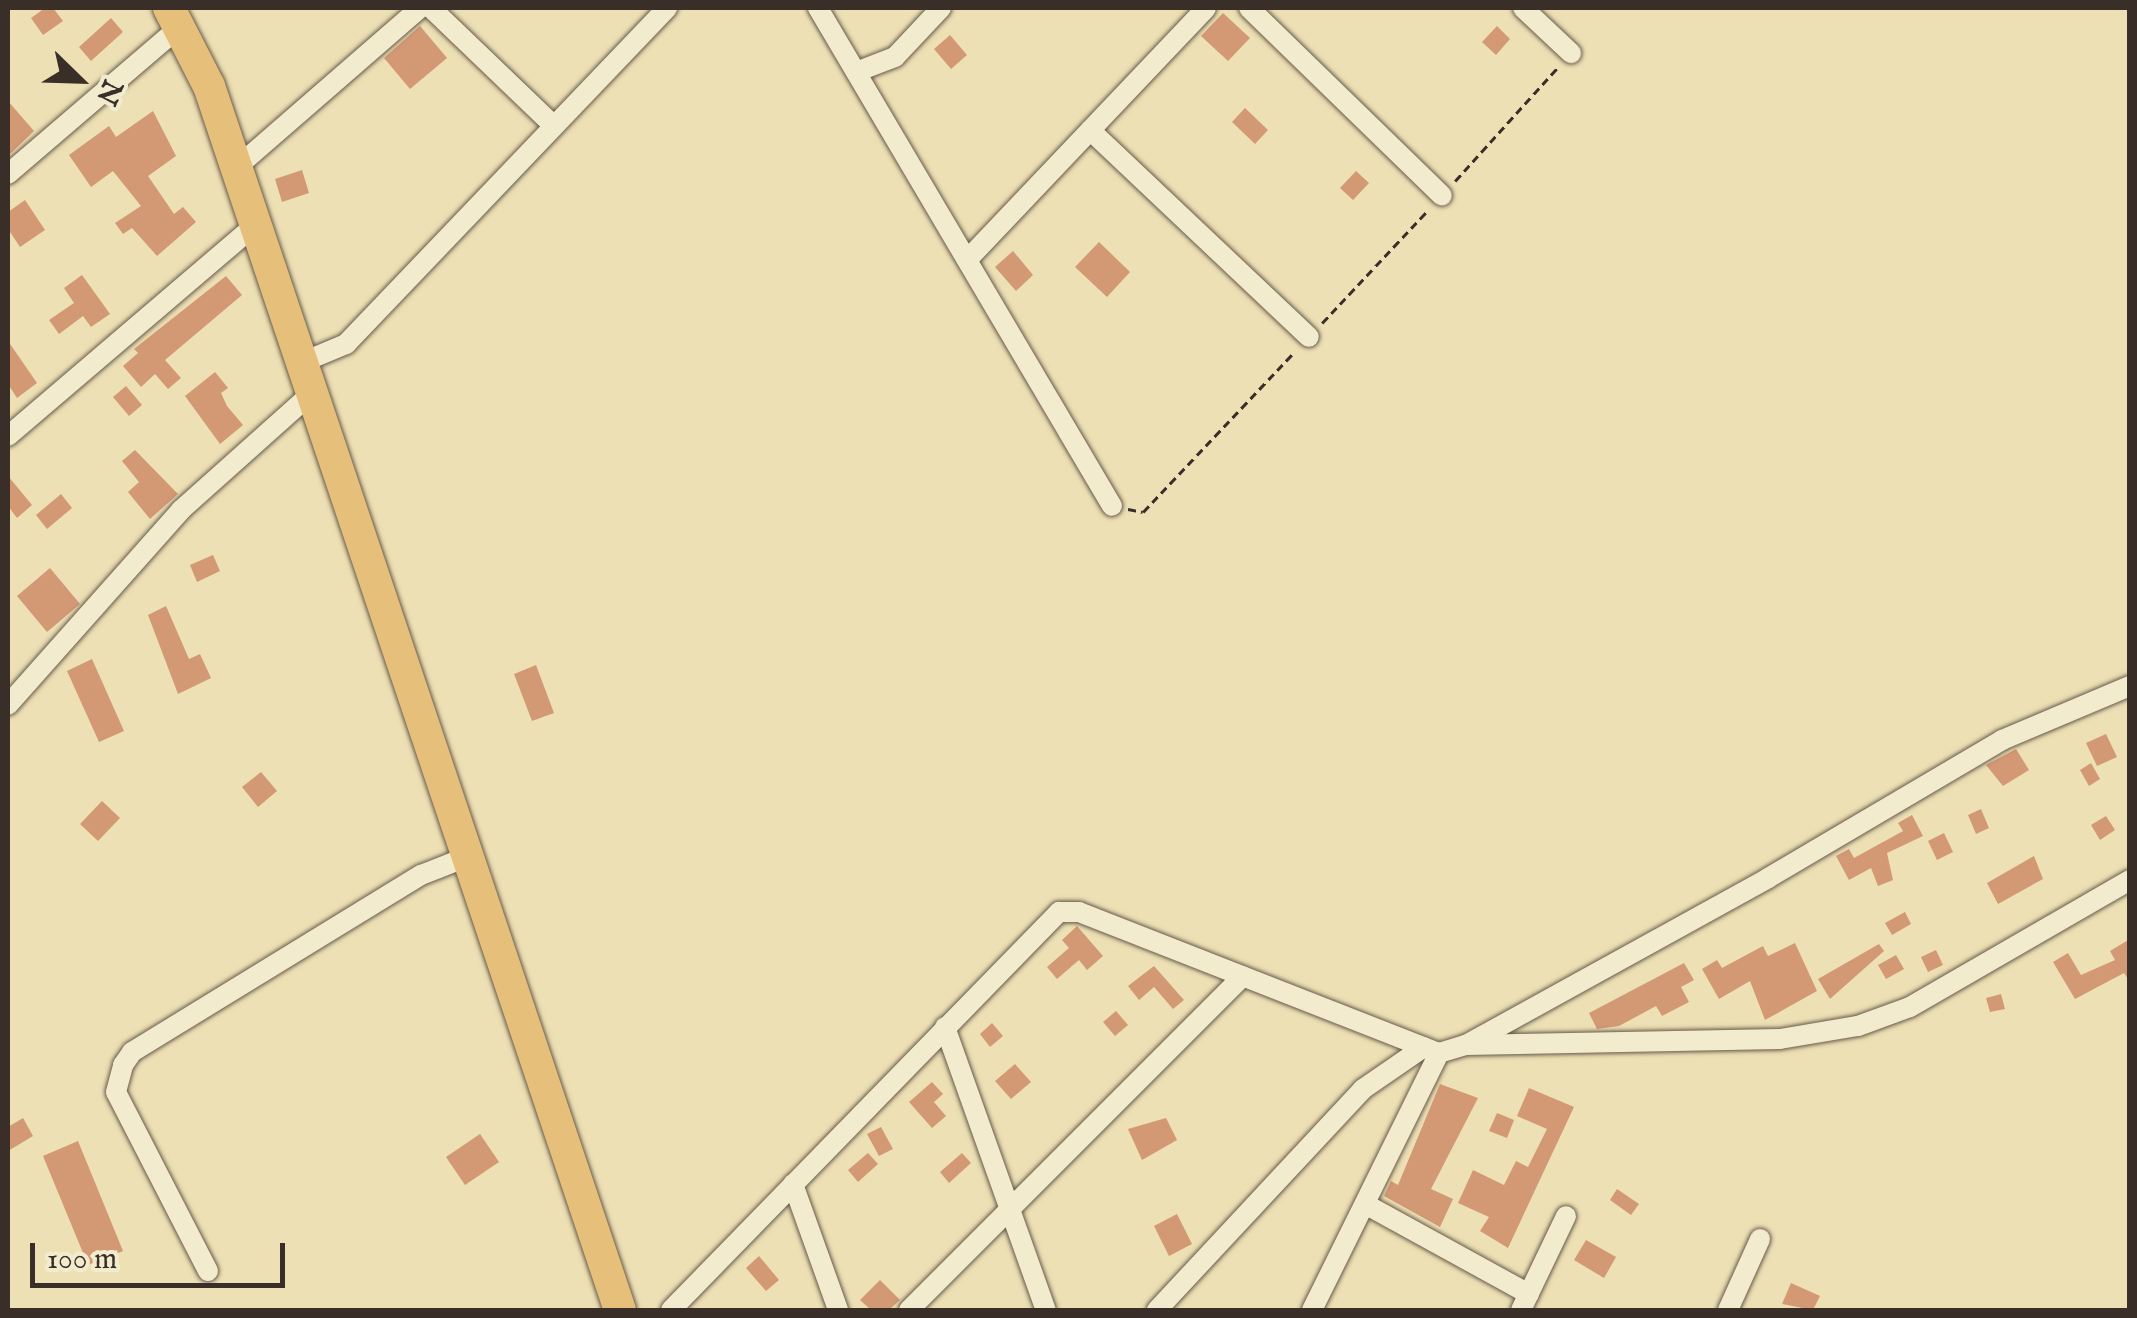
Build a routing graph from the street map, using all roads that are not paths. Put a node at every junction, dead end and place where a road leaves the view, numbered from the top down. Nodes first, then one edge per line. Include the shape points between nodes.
1 (420, 8) edge
2 (431, 8) edge
3 (668, 8) edge
4 (818, 8) edge
5 (941, 8) edge
6 (1206, 8) edge
7 (1249, 8) edge
8 (1523, 8) edge
9 (176, 16) edge
10 (1571, 53) road end
11 (856, 72) junction
12 (554, 126) junction
13 (1090, 130) junction
14 (236, 167) junction
15 (8, 174) edge
16 (1442, 196) road end
17 (256, 224) junction
18 (967, 260) junction
19 (1309, 336) road end
20 (308, 377) junction
21 (8, 436) edge
22 (1112, 506) road end
23 (2130, 686) edge
24 (8, 705) edge
25 (469, 856) junction
26 (2130, 880) edge
27 (1242, 976) junction
28 (945, 1027) junction
29 (1466, 1045) junction
30 (1432, 1050) junction
31 (793, 1184) junction
32 (1364, 1204) junction
33 (1010, 1210) junction
34 (1566, 1216) dead end
35 (1760, 1239) dead end
36 (208, 1270) dead end
37 (1525, 1302) edge
38 (620, 1310) edge
39 (671, 1310) edge
40 (838, 1310) edge
41 (909, 1310) edge
42 (1046, 1310) edge
43 (1158, 1310) edge
44 (1312, 1310) edge
45 (1728, 1310) edge

1 - 14 street
2 - 12 street
3 - 12 street
4 - 11 street
5 - 11 street via 896,57
6 - 13 street
7 - 16 street
8 - 10 street
9 - 14 main road
9 - 15 street
11 - 18 street
12 - 20 street
13 - 18 street
13 - 19 street
14 - 17 main road
17 - 20 main road
17 - 21 street
18 - 22 street
20 - 24 street
20 - 25 main road
23 - 29 street via 2002,740
25 - 36 street via 404,886 132,1052 123,1065 116,1092
25 - 38 main road
26 - 29 street via 1910,1007 1858,1026 1780,1039
27 - 28 street via 1079,912 1059,912
27 - 30 street
27 - 33 street
28 - 31 street
28 - 33 street
29 - 30 street
30 - 32 street
30 - 43 street via 1363,1089
31 - 39 street
31 - 40 street
32 - 37 street
32 - 44 street
33 - 41 street
33 - 42 street
34 - 37 street
35 - 45 street

